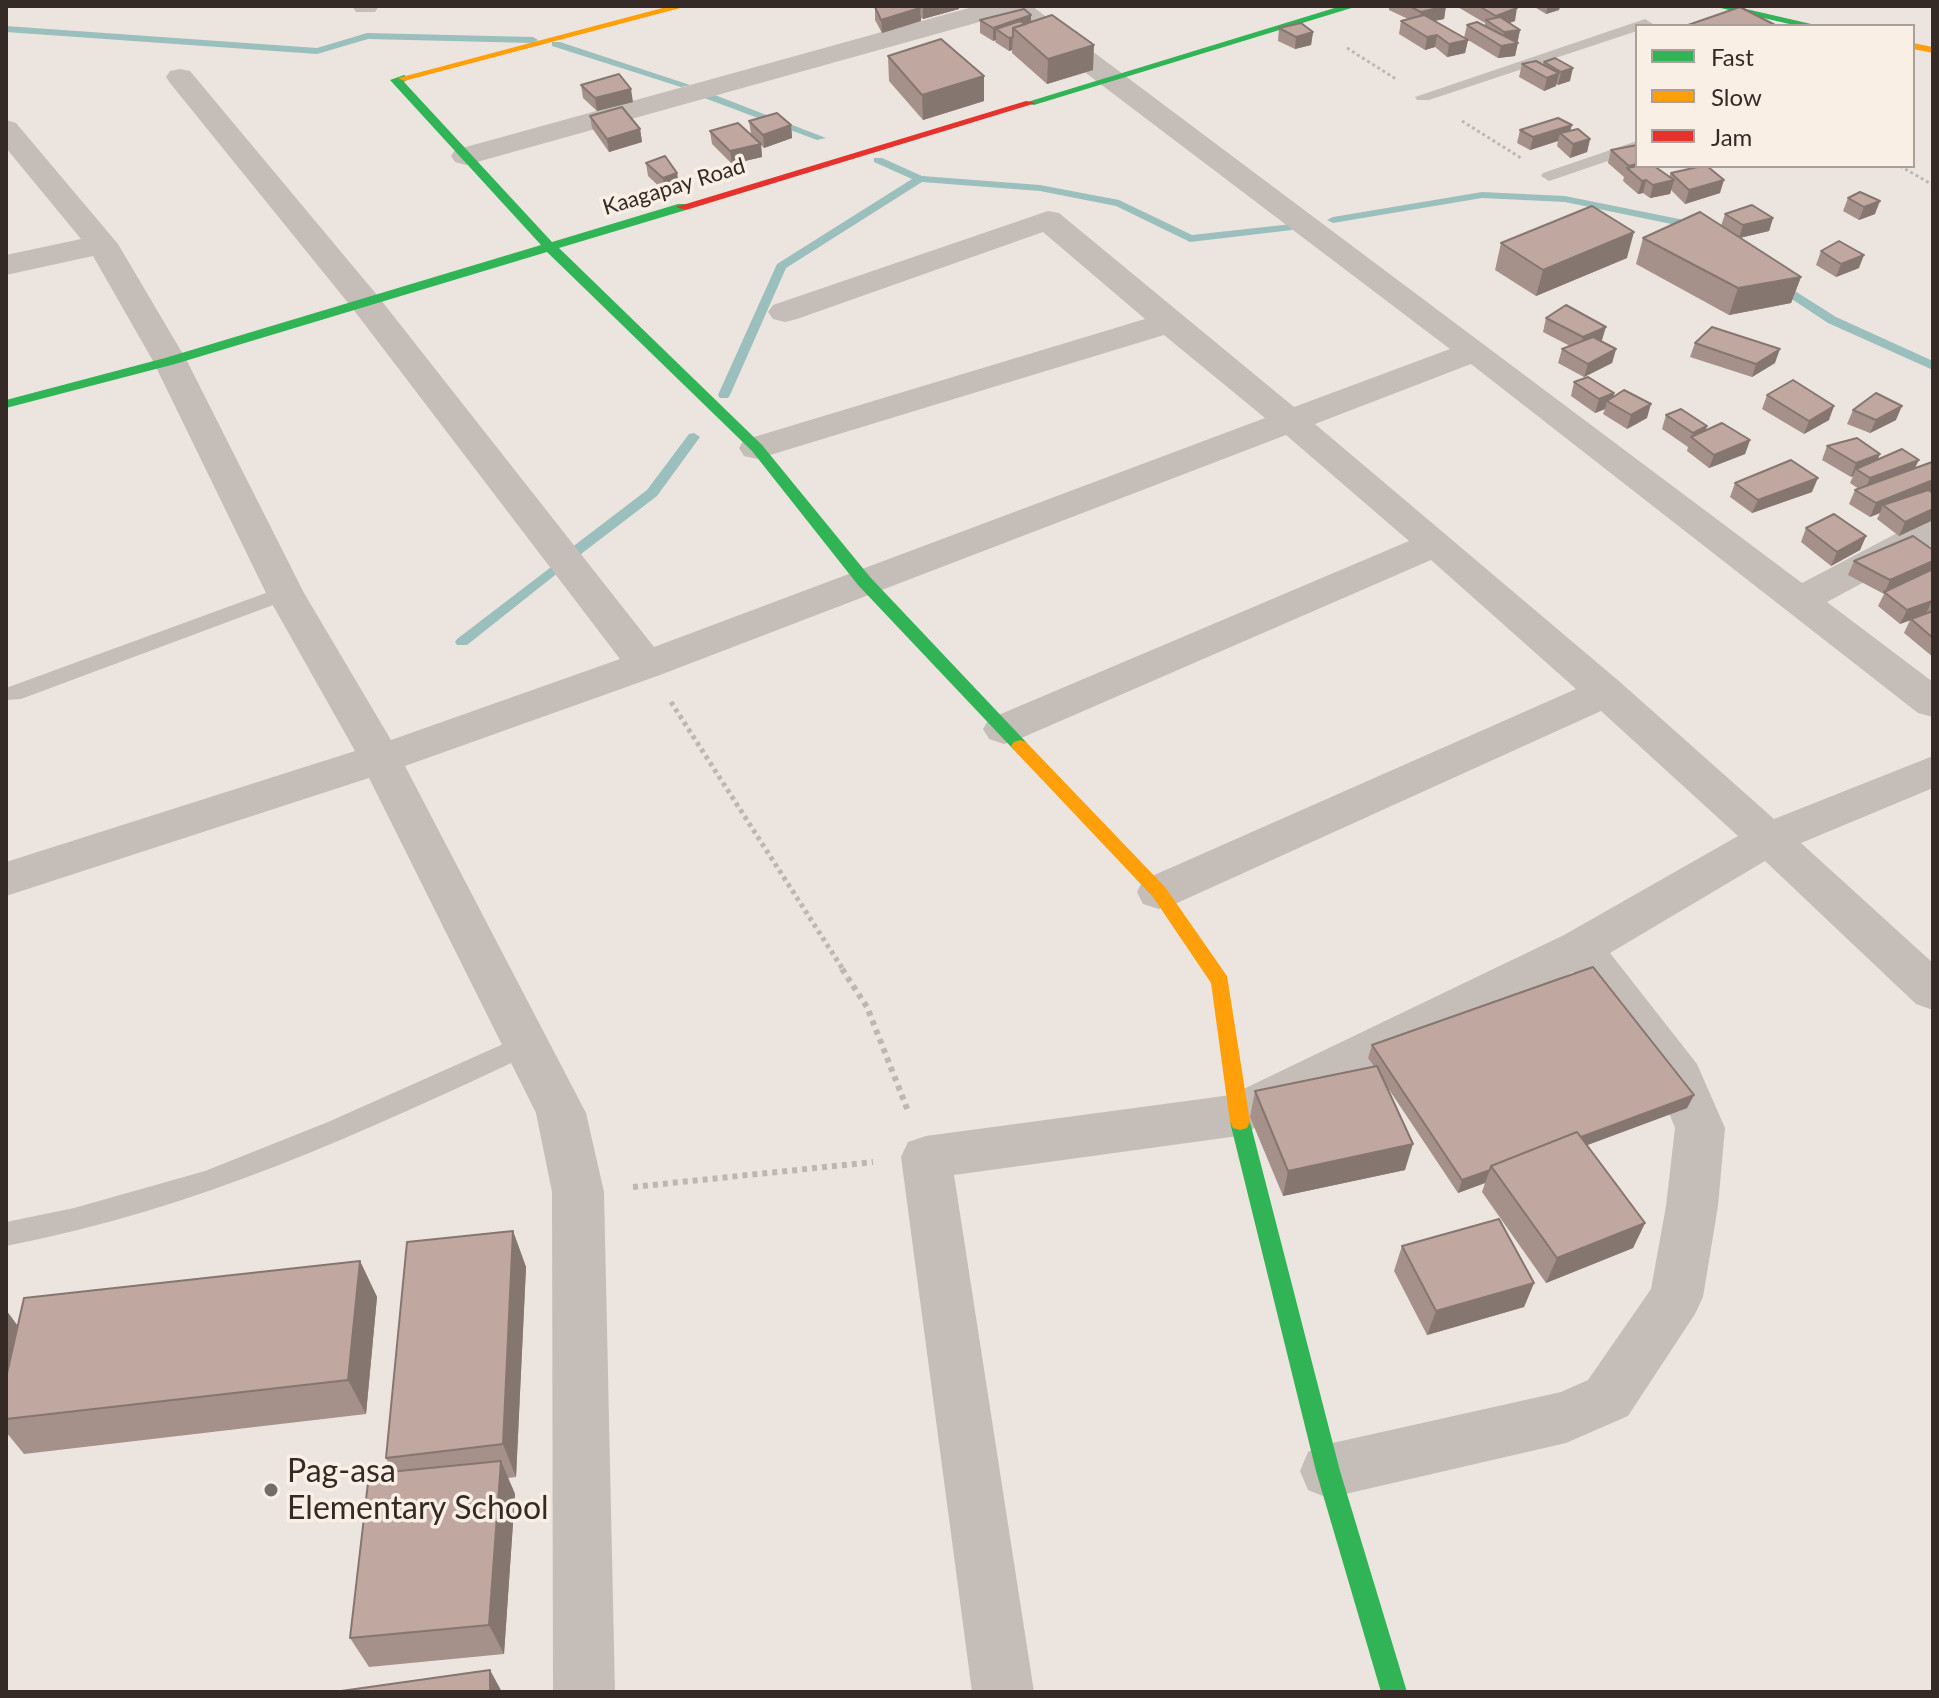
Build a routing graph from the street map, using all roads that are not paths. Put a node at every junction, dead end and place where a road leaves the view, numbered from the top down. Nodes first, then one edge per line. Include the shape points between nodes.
1 (683, 6) edge
2 (1006, 6) edge
3 (1015, 6) edge
4 (1353, 6) edge
5 (1717, 6) edge
6 (1804, 24) edge
7 (1635, 26) edge
8 (180, 77) dead end
9 (1116, 79) junction
10 (1423, 97) dead end
11 (6, 129) edge
12 (1635, 147) edge
13 (466, 156) junction
14 (21, 168) edge
15 (1549, 176) dead end
16 (102, 244) junction
17 (551, 248) junction
18 (6, 265) edge
19 (365, 302) junction
20 (785, 312) dead end
21 (1167, 323) junction
22 (1475, 351) junction
23 (170, 361) junction
24 (6, 404) edge
25 (1290, 421) junction
26 (757, 448) junction
27 (1933, 529) edge
28 (1433, 545) junction
29 (864, 581) junction
30 (285, 593) junction
31 (1800, 600) junction
32 (646, 665) junction
33 (1606, 692) junction
34 (13, 694) dead end
35 (1933, 703) edge
36 (1004, 729) junction
37 (380, 758) junction
38 (1933, 771) edge
39 (1770, 838) junction
40 (6, 879) edge
41 (1159, 892) junction
42 (1580, 948) junction
43 (1933, 991) edge
44 (528, 1044) junction
45 (1238, 1115) junction
46 (6, 1234) edge
47 (1328, 1471) junction
48 (584, 1692) edge
49 (1003, 1692) edge
50 (1394, 1692) edge

1 - 13 street via 396,80
2 - 13 street
3 - 9 street
4 - 9 street, Kaagapay Road
5 - 6 street
7 - 10 lane
8 - 19 street
9 - 17 street, Kaagapay Road
9 - 22 street
11 - 14 street
12 - 15 lane
13 - 17 street
14 - 16 street
16 - 18 street
16 - 23 street
17 - 19 street, Kaagapay Road
17 - 26 street
19 - 23 street, Kaagapay Road
19 - 32 street
20 - 21 street via 1048,220
21 - 25 street
21 - 26 street
22 - 25 street
22 - 31 street
23 - 24 street, Kaagapay Road
23 - 30 street
25 - 28 street
25 - 29 street
26 - 29 street
27 - 31 street
28 - 33 street
28 - 36 street
29 - 32 street
29 - 36 street
30 - 34 lane
30 - 37 street
31 - 35 street
32 - 37 street
33 - 39 street
33 - 41 street
36 - 41 street
37 - 40 street
37 - 44 street
38 - 39 street
39 - 42 street
39 - 43 street
41 - 45 street via 1220,981
42 - 45 street
42 - 47 street via 1680,1078 1700,1128 1676,1297 1608,1398 1566,1417
44 - 46 lane via 327,1135 202,1183 60,1226
44 - 48 street via 561,1113 578,1192
45 - 47 street
45 - 49 street via 926,1157
47 - 50 street

